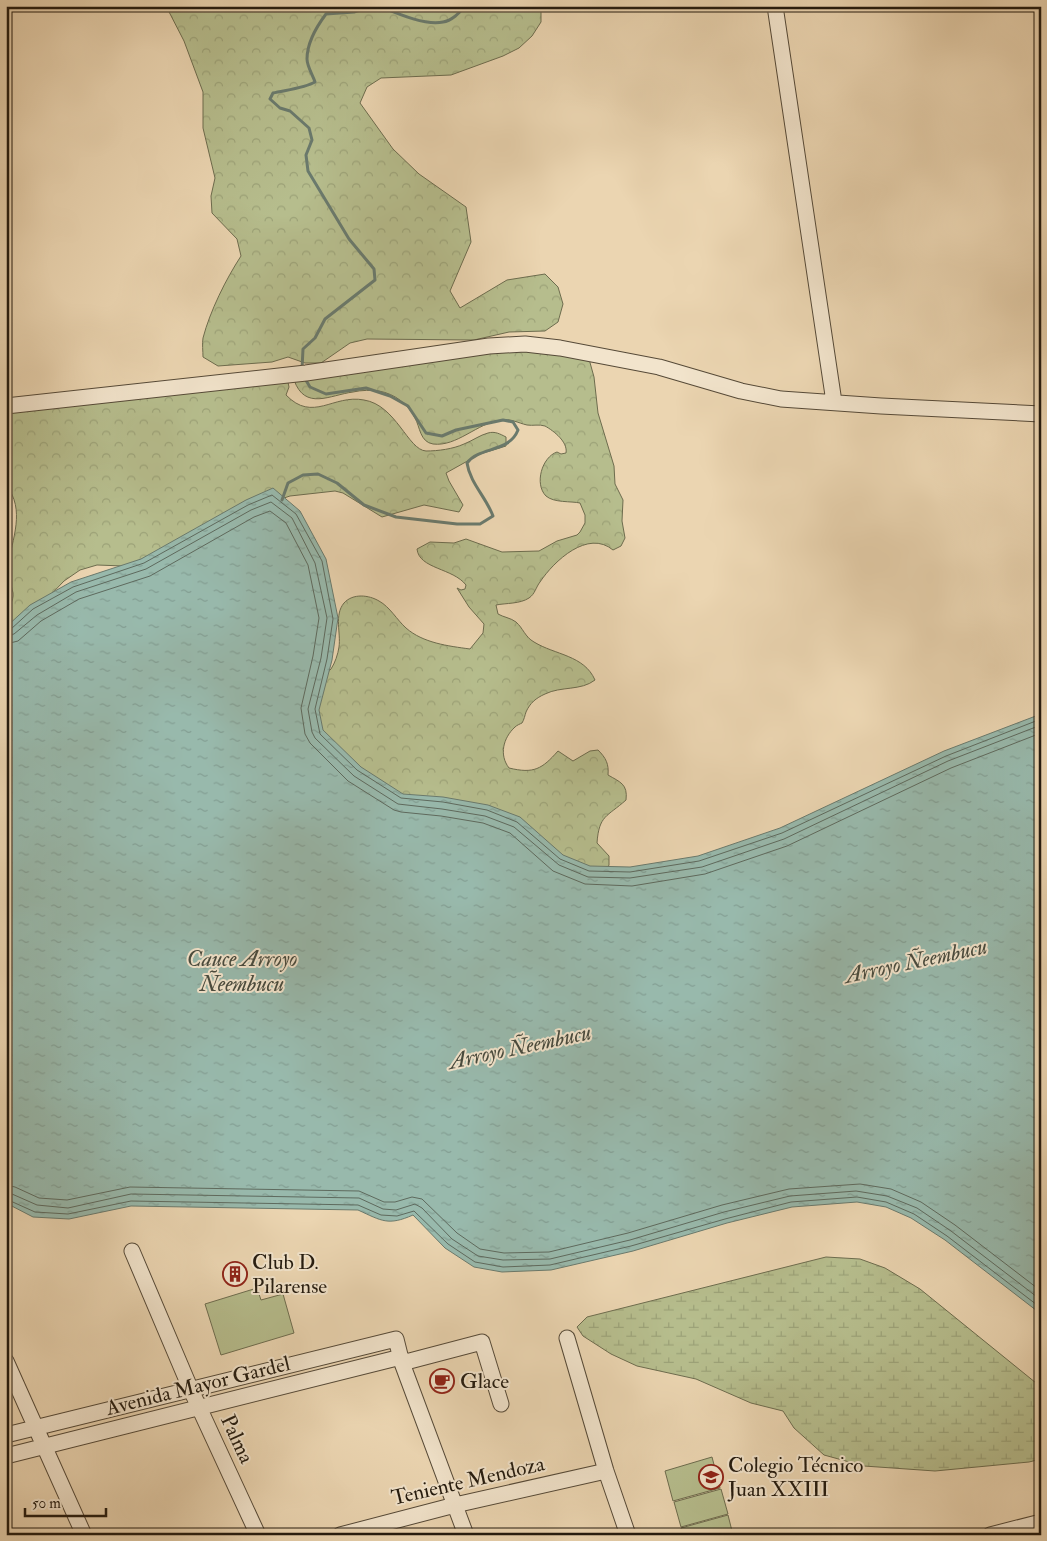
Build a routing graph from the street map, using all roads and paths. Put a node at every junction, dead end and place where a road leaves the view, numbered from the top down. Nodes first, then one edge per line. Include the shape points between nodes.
1 (775, 6) edge
2 (834, 402) junction
3 (6, 406) edge
4 (1041, 414) edge
5 (132, 1251) dead end
6 (567, 1338) dead end
7 (402, 1360) junction
8 (6, 1361) edge
9 (191, 1390) junction
10 (500, 1404) dead end
11 (199, 1407) junction
12 (37, 1428) junction
13 (6, 1435) edge
14 (45, 1446) junction
15 (6, 1456) edge
16 (606, 1471) junction
17 (455, 1505) junction
18 (1041, 1522) edge
19 (84, 1535) edge
20 (258, 1535) edge
21 (340, 1535) edge
22 (466, 1535) edge
23 (628, 1535) edge
24 (990, 1535) edge

1 - 2 street
2 - 3 street via 781,399 659,368 525,344 489,346 306,373
2 - 4 street
5 - 9 street, Palma
6 - 16 street
7 - 9 street, Avenida Mayor Gardel via 396,1339
7 - 10 street, Avenida Mayor Gardel via 482,1342
7 - 11 street, Avenida Mayor Gardel
7 - 17 street
8 - 12 street
9 - 11 street, Palma
9 - 12 street, Avenida Mayor Gardel
11 - 14 street, Avenida Mayor Gardel
11 - 20 street, Palma
12 - 13 street, Avenida Mayor Gardel
12 - 14 street
14 - 15 street, Avenida Mayor Gardel
14 - 19 street
16 - 17 street, Teniente Mendoza
16 - 23 street
17 - 21 street, Teniente Mendoza
17 - 22 street
18 - 24 street

